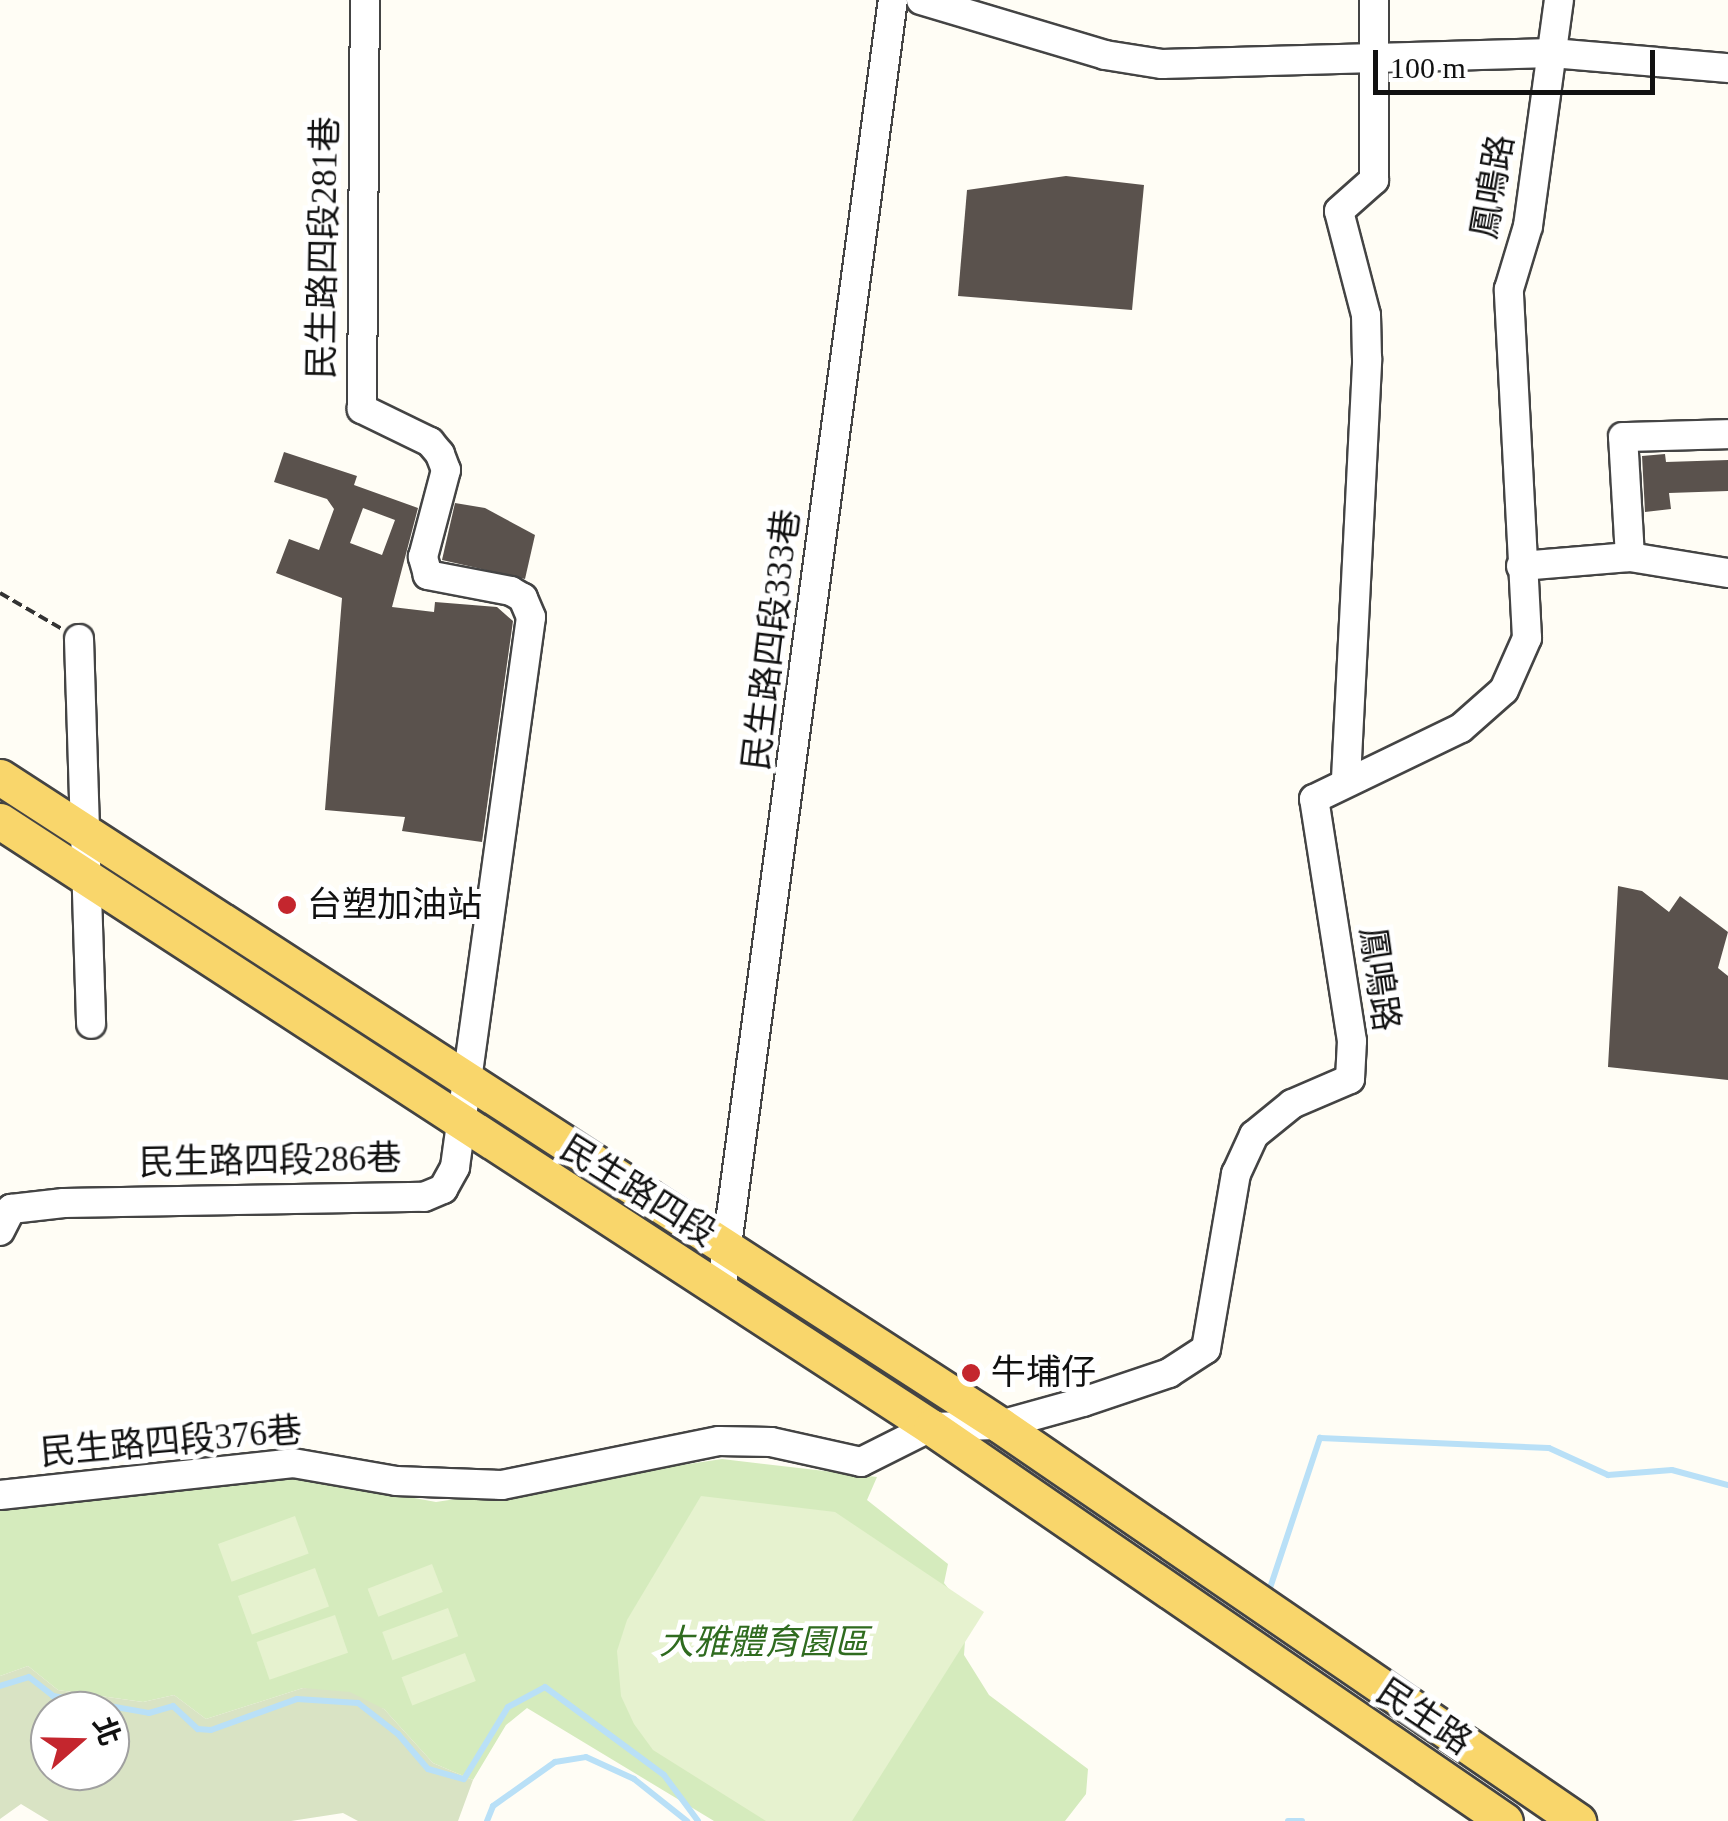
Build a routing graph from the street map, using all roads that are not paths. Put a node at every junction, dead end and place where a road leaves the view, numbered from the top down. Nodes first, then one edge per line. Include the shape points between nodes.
1 (366, 0) edge
2 (893, 0) edge
3 (921, 0) edge
4 (1374, 0) edge
5 (1559, 0) edge
6 (1001, 11) edge
7 (1552, 53) junction
8 (1374, 58) junction
9 (1728, 68) edge
10 (1728, 434) edge
11 (1630, 557) junction
12 (1522, 566) junction
13 (1728, 573) edge
14 (80, 639) road end
15 (0, 778) edge
16 (1346, 779) junction
17 (0, 821) edge
18 (84, 830) junction
19 (84, 871) junction
20 (91, 1024) dead end
21 (468, 1083) junction
22 (460, 1119) junction
23 (0, 1232) edge
24 (731, 1250) junction
25 (721, 1290) junction
26 (1000, 1425) junction
27 (931, 1427) junction
28 (0, 1495) edge
29 (1271, 1613) joint
30 (1249, 1648) joint
31 (1506, 1821) edge
32 (1578, 1821) edge

1 - 21 street, 民生路四段281巷 via 362,409 430,442 440,454 446,470 423,557 428,576 510,591 524,598 530,617
2 - 24 street, 民生路四段333巷
3 - 6 street
4 - 8 street
5 - 7 street, 鳳鳴路
6 - 8 street via 1162,64
7 - 8 street
7 - 9 street
7 - 12 street, 鳳鳴路 via 1528,226 1509,290
8 - 16 street via 1374,180 1338,211 1366,315 1367,360
10 - 11 street via 1623,437
11 - 12 street
11 - 13 street
12 - 16 street, 鳳鳴路 via 1528,638 1504,690 1462,728
14 - 18 street
15 - 18 main road, 民生路四段
16 - 26 street, 鳳鳴路 via 1314,798 1352,1042 1350,1079 1292,1104 1254,1135 1232,1193 1206,1349 1170,1373
17 - 19 main road, 民生路四段
18 - 19 street
18 - 21 main road, 民生路四段
19 - 20 street
19 - 22 main road, 民生路四段
21 - 22 street, 民生路四段286巷
21 - 24 main road, 民生路四段
22 - 23 street, 民生路四段286巷 via 454,1167 443,1189 424,1197 64,1203 12,1209
22 - 25 main road, 民生路四段
24 - 25 street, 民生路四段333巷
24 - 26 main road, 民生路四段
25 - 27 main road, 民生路四段
26 - 27 street, 鳳鳴路
26 - 29 main road, 民生路四段
27 - 28 street, 民生路四段376巷 via 861,1462 771,1442 719,1441 502,1485 396,1481 293,1462
27 - 30 main road, 民生路四段
29 - 32 main road, 民生路
30 - 31 main road, 民生路

